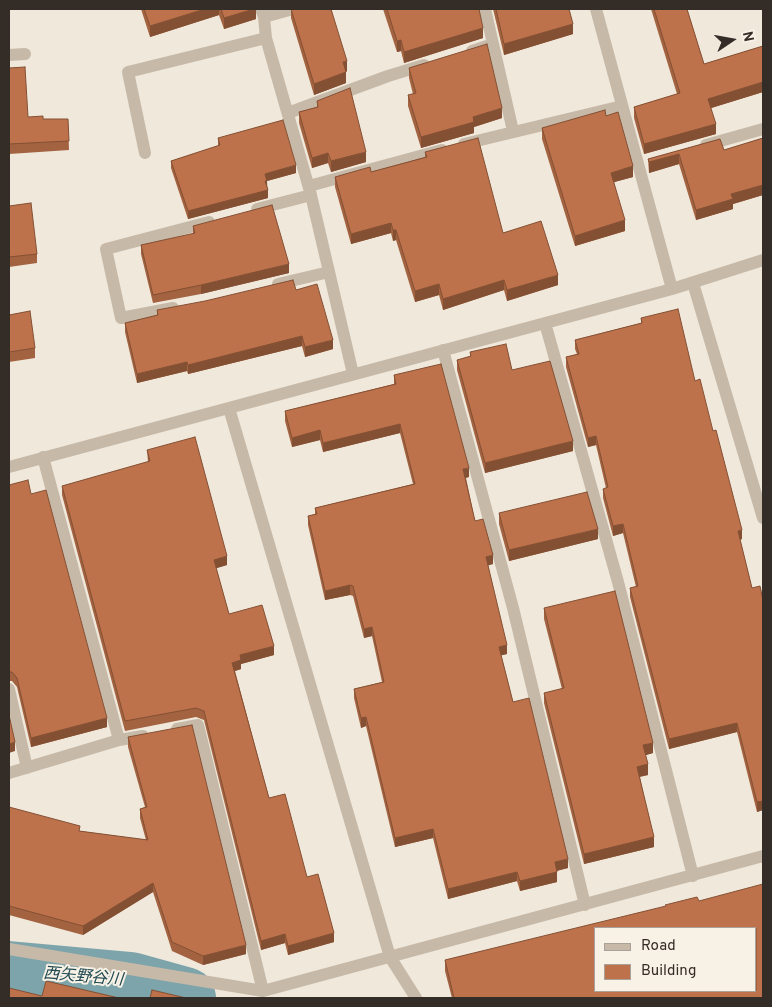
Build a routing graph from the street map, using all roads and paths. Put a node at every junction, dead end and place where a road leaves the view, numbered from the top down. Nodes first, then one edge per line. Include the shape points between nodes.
1 (293, 9) edge
2 (485, 9) edge
3 (596, 9) edge
4 (262, 13) edge
5 (266, 38) junction
6 (493, 44) junction
7 (25, 54) dead end
8 (9, 55) edge
9 (458, 55) edge
10 (432, 63) edge
11 (622, 106) junction
12 (288, 113) junction
13 (763, 129) edge
14 (513, 131) junction
15 (696, 148) edge
16 (145, 153) dead end
17 (310, 190) junction
18 (246, 212) edge
19 (218, 220) edge
20 (763, 260) edge
21 (329, 272) junction
22 (693, 283) junction
23 (261, 288) edge
24 (672, 289) junction
25 (185, 306) edge
26 (545, 323) junction
27 (443, 350) junction
28 (354, 374) junction
29 (229, 408) junction
30 (44, 457) junction
31 (9, 467) edge
32 (763, 518) edge
33 (9, 690) edge
34 (119, 740) junction
35 (27, 768) junction
36 (9, 773) edge
37 (763, 856) edge
38 (692, 876) junction
39 (585, 905) junction
40 (9, 949) edge
41 (390, 957) junction
42 (263, 991) junction
43 (416, 998) edge

1 - 4 street
2 - 6 street
3 - 11 street
4 - 5 street
5 - 12 street
5 - 16 street via 128,72
6 - 9 street
6 - 14 street
7 - 8 street
10 - 12 street
11 - 14 street
11 - 24 street via 643,162
12 - 17 street
13 - 15 street
14 - 17 street
17 - 18 street
17 - 21 street
19 - 25 street via 106,249 121,318
20 - 22 street
21 - 23 street
21 - 28 street
22 - 24 street
22 - 32 street
24 - 26 street
26 - 27 street
26 - 38 street via 618,582
27 - 28 street
27 - 39 street via 513,608
28 - 29 street
29 - 30 street
29 - 41 street
30 - 31 street
30 - 34 street
33 - 35 street
34 - 35 street
34 - 42 street via 198,725
35 - 36 street
37 - 38 street
38 - 39 street
39 - 41 street
40 - 42 street
41 - 42 street
41 - 43 street

